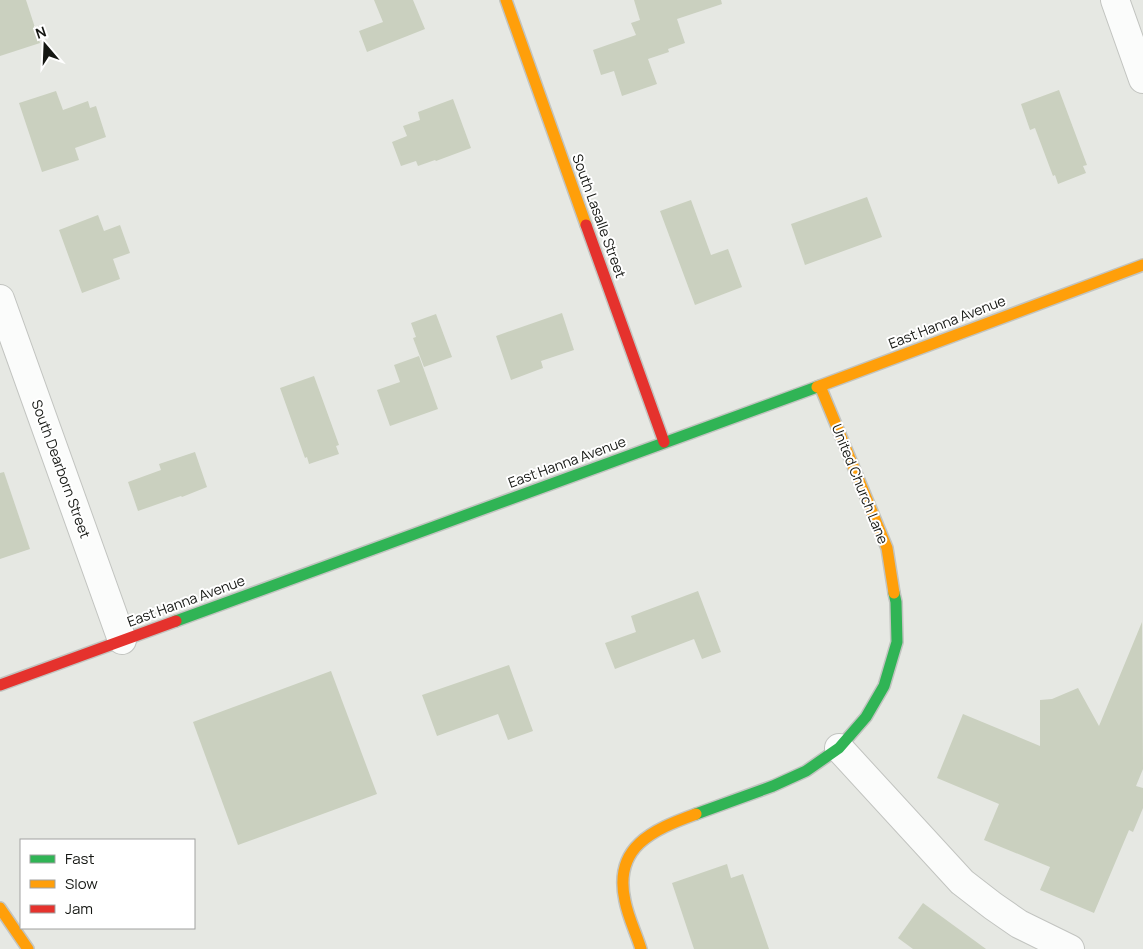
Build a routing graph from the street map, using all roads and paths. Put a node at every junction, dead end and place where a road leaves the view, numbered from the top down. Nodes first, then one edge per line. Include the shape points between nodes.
1 (506, 0) edge
2 (1115, 0) edge
3 (1143, 79) edge
4 (1143, 265) edge
5 (0, 298) edge
6 (820, 386) junction
7 (664, 442) junction
8 (122, 640) junction
9 (0, 685) edge
10 (840, 748) junction
11 (0, 908) edge
12 (28, 949) edge
13 (641, 949) edge
14 (1070, 949) edge

1 - 7 main road, South Lasalle Street
2 - 3 street
4 - 6 main road, East Hanna Avenue
5 - 8 street, South Dearborn Street
6 - 7 main road, East Hanna Avenue
6 - 10 main road, United Church Lane via 887,548 896,602 897,642 884,686 866,717
7 - 8 main road, East Hanna Avenue
8 - 9 main road, East Hanna Avenue
10 - 13 main road, United Church Lane via 806,771 668,824 643,839 629,855 622,879 625,902
10 - 14 street via 962,882 1019,924
11 - 12 main road

